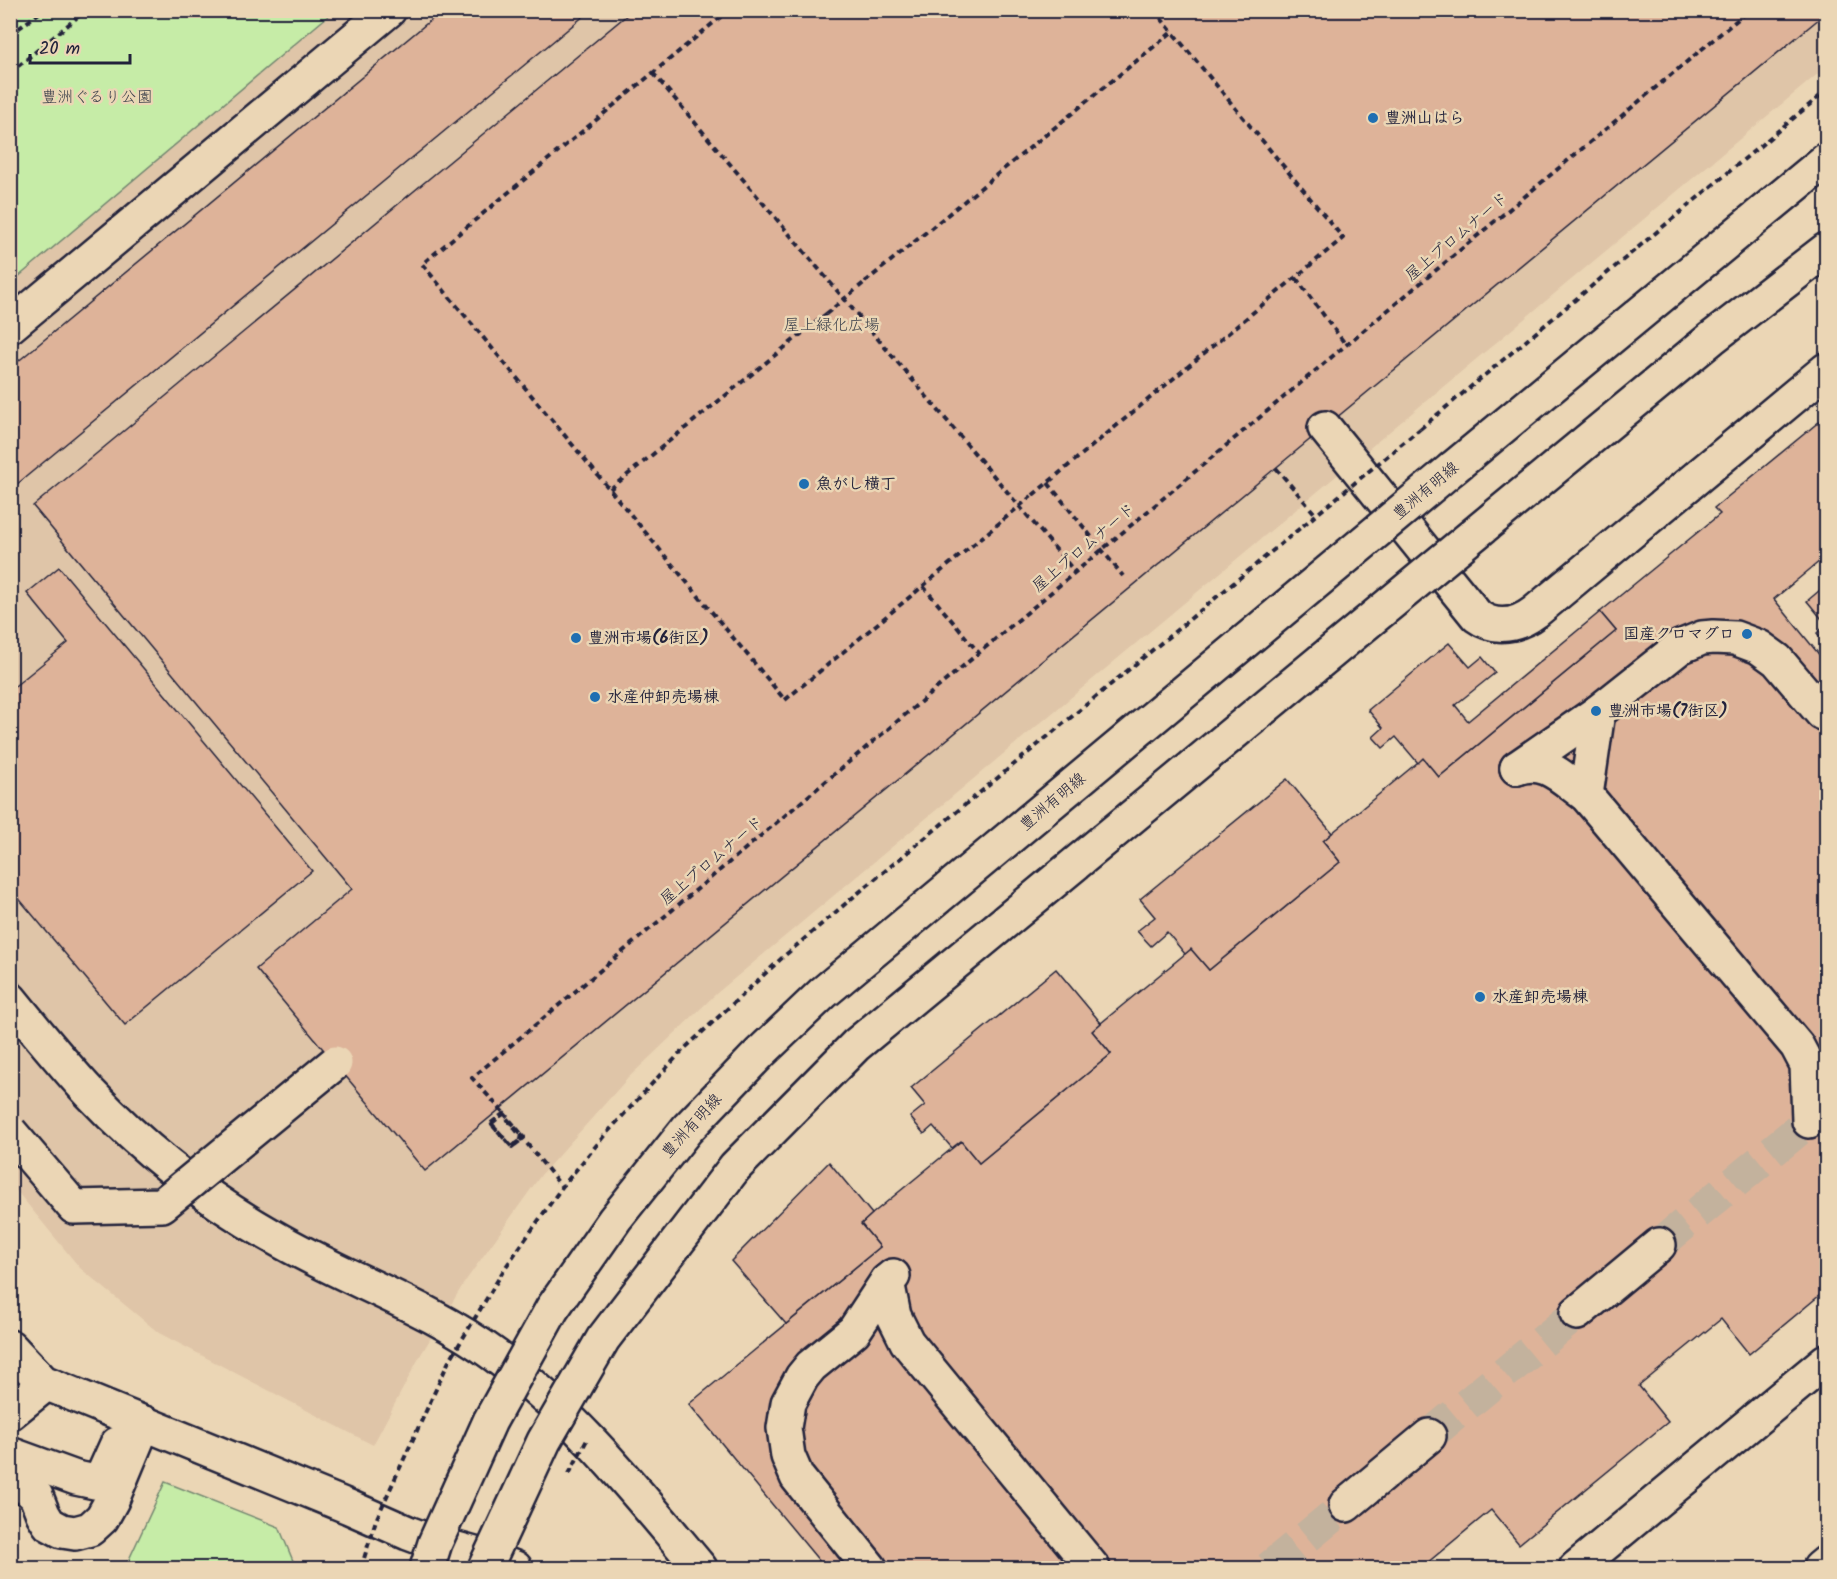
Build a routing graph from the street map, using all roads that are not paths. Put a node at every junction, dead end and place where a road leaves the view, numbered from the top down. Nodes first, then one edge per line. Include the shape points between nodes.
1 (389, 10) edge
2 (1827, 160) edge
3 (1827, 250) edge
4 (10, 327) edge
5 (1827, 370) edge
6 (1324, 428) dead end
7 (1598, 712) junction
8 (1822, 713) dead end
9 (1586, 795) junction
10 (10, 999) edge
11 (1797, 1046) junction
12 (1827, 1059) edge
13 (335, 1063) dead end
14 (1827, 1106) edge
15 (10, 1132) edge
16 (1659, 1245) tunnel mouth
17 (1577, 1313) tunnel mouth
18 (854, 1331) junction
19 (907, 1342) junction
20 (10, 1347) edge
21 (1827, 1361) edge
22 (46, 1384) junction
23 (10, 1413) edge
24 (136, 1420) junction
25 (1429, 1436) tunnel mouth
26 (10, 1454) edge
27 (10, 1482) edge
28 (1346, 1505) tunnel mouth
29 (431, 1556) edge
30 (1827, 1563) edge
31 (496, 1565) edge
32 (700, 1569) edge
33 (870, 1569) edge
34 (1093, 1569) edge
35 (1576, 1569) edge
36 (1820, 1569) edge

1 - 4 main road
2 - 29 main road, 豊洲有明線, bridge via 823,993 760,1053 687,1129 615,1219 552,1309 490,1421
3 - 31 main road, bridge via 1712,338 856,1045 735,1167 603,1339 544,1441
5 - 6 main road via 1535,612 1522,621 1506,624 1490,623 1477,616
7 - 8 main road via 1680,646 1702,638 1723,637 1746,641 1768,652
7 - 9 main road
7 - 9 main road via 1517,768 1532,764 1546,767
9 - 11 main road
10 - 32 main road via 90,1094 144,1145 208,1196 282,1242 434,1317 521,1376 614,1465
11 - 12 main road
11 - 14 main road via 1807,1065 1809,1120
13 - 15 main road, bridge via 162,1205 74,1208
16 - 17 main road
18 - 19 main road via 882,1330
18 - 19 main road via 890,1279 897,1325
18 - 33 main road via 802,1377 788,1403 784,1428 788,1456 797,1477
19 - 34 main road
20 - 22 main road
21 - 35 main road
22 - 23 main road
22 - 24 main road
24 - 26 main road via 103,1475 94,1482
24 - 27 main road via 112,1500 90,1529 75,1533 49,1524 36,1496 26,1487
24 - 29 main road via 349,1507
25 - 28 main road
29 - 31 main road
30 - 36 main road

